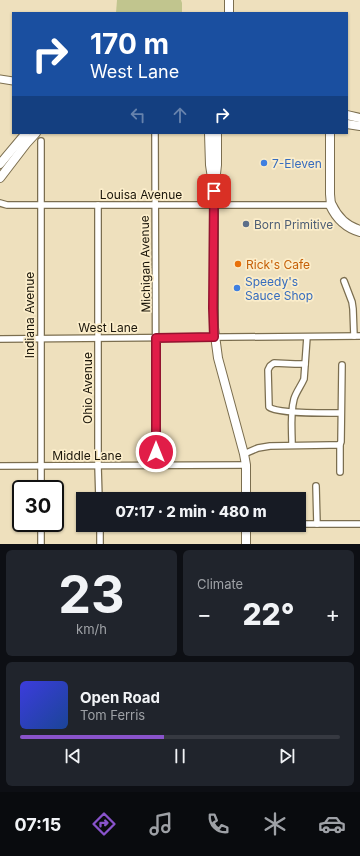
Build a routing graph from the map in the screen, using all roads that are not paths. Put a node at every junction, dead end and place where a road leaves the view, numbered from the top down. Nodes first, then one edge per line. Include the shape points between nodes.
1 (229, 0) edge
2 (228, 12) edge
3 (0, 79) edge
4 (12, 81) edge
5 (348, 115) edge
6 (360, 118) edge
7 (348, 124) edge
8 (360, 126) edge
9 (25, 134) edge
10 (35, 134) edge
11 (155, 134) edge
12 (209, 134) edge
13 (217, 134) edge
14 (330, 134) edge
15 (41, 141) dead end
16 (0, 164) edge
17 (0, 178) edge
18 (214, 191) junction
19 (0, 203) edge
20 (40, 205) junction
21 (98, 205) junction
22 (155, 205) junction
23 (214, 205) junction
24 (331, 205) junction
25 (360, 231) edge
26 (344, 281) dead end
27 (307, 336) junction
28 (357, 336) edge
29 (214, 337) junction
30 (40, 338) junction
31 (98, 338) junction
32 (156, 338) junction
33 (0, 339) edge
34 (305, 364) junction
35 (342, 365) dead end
36 (293, 412) junction
37 (341, 413) junction
38 (340, 444) junction
39 (292, 445) junction
40 (244, 454) junction
41 (246, 465) junction
42 (0, 466) edge
43 (40, 466) junction
44 (98, 466) junction
45 (156, 466) junction
46 (340, 472) dead end
47 (40, 480) edge
48 (316, 486) dead end
49 (99, 492) edge
50 (246, 492) edge
51 (306, 524) edge
52 (317, 524) junction
53 (360, 524) edge
54 (41, 532) edge
55 (100, 532) edge
56 (246, 532) edge
57 (41, 544) edge
58 (100, 544) edge
59 (246, 544) edge

1 - 2 main road
3 - 4 street
5 - 6 main road
7 - 8 main road
9 - 16 main road
10 - 17 main road
11 - 22 street, Michigan Avenue
12 - 18 main road
13 - 18 main road
14 - 24 main road
15 - 20 street, Indiana Avenue
18 - 23 main road
19 - 20 street, Louisa Avenue
20 - 21 street, Louisa Avenue
20 - 30 street, Indiana Avenue
21 - 22 street, Louisa Avenue
21 - 31 street, Ohio Avenue
22 - 23 street, Louisa Avenue
22 - 32 street, Michigan Avenue
23 - 24 street, Louisa Avenue
23 - 29 main road
24 - 25 highway via 339,219
26 - 28 street via 352,302
27 - 28 street, West Lane
27 - 29 street, West Lane
27 - 34 street
29 - 32 street, West Lane
29 - 40 main road
30 - 31 street, West Lane
30 - 33 street, West Lane
30 - 43 street, Indiana Avenue
31 - 32 street, West Lane
31 - 44 street, Ohio Avenue
32 - 45 street, Michigan Avenue
34 - 36 street via 304,379 294,400
34 - 36 street via 274,363 268,368 269,407 272,410
35 - 37 street
36 - 37 street
36 - 39 street
37 - 38 street
38 - 39 street
38 - 46 street
39 - 40 street via 262,446
40 - 41 main road
41 - 45 street, Middle Lane
41 - 50 main road
42 - 43 street, Middle Lane
43 - 44 street, Middle Lane
43 - 47 street, Indiana Avenue
44 - 45 street, Middle Lane
44 - 49 street, Ohio Avenue
48 - 52 street
51 - 52 street
52 - 53 street
54 - 57 street
55 - 58 street
56 - 59 main road

